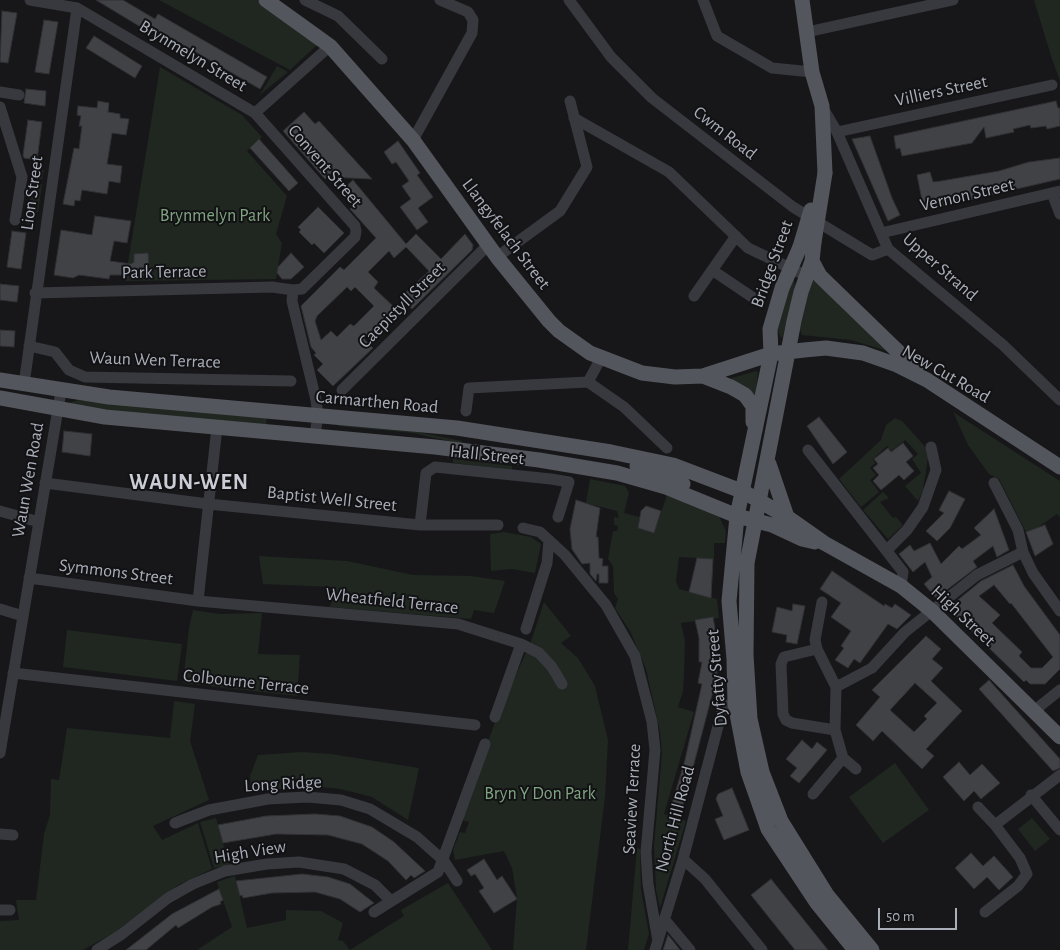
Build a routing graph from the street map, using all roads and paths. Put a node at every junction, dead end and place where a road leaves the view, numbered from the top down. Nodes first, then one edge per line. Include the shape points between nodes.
1 (30, 0) edge
2 (266, 0) edge
3 (305, 0) edge
4 (440, 0) edge
5 (569, 0) edge
6 (703, 0) edge
7 (802, 0) edge
8 (953, 0) edge
9 (77, 8) junction
10 (807, 32) junction
11 (330, 46) junction
12 (382, 59) dead end
13 (812, 72) junction
14 (1052, 85) dead end
15 (0, 92) edge
16 (19, 95) dead end
17 (570, 101) dead end
18 (822, 106) junction
19 (0, 107) edge
20 (255, 113) junction
21 (574, 118) junction
22 (837, 132) junction
23 (413, 140) junction
24 (1056, 192) edge
25 (1060, 214) edge
26 (15, 220) dead end
27 (882, 233) junction
28 (736, 236) junction
29 (807, 245) junction
30 (888, 249) junction
31 (492, 251) junction
32 (812, 261) junction
33 (791, 268) junction
34 (712, 270) junction
35 (807, 276) junction
36 (292, 290) junction
37 (35, 293) junction
38 (694, 296) dead end
39 (755, 299) dead end
40 (29, 346) junction
41 (788, 352) junction
42 (770, 354) junction
43 (601, 358) junction
44 (703, 376) junction
45 (0, 380) edge
46 (927, 380) junction
47 (291, 381) dead end
48 (588, 382) junction
49 (24, 384) junction
50 (61, 390) junction
51 (342, 390) dead end
52 (0, 398) edge
53 (1060, 400) edge
54 (58, 410) junction
55 (466, 411) dead end
56 (318, 416) junction
57 (407, 424) junction
58 (216, 427) junction
59 (315, 434) junction
60 (754, 443) junction
61 (931, 447) dead end
62 (668, 448) dead end
63 (808, 450) dead end
64 (768, 462) junction
65 (1060, 467) edge
66 (45, 483) junction
67 (994, 484) dead end
68 (744, 492) junction
69 (760, 503) junction
70 (208, 504) junction
71 (0, 511) edge
72 (738, 513) junction
73 (558, 516) dead end
74 (787, 517) junction
75 (39, 522) junction
76 (755, 522) junction
77 (420, 525) junction
78 (498, 525) dead end
79 (523, 528) dead end
80 (549, 540) junction
81 (824, 543) junction
82 (887, 550) junction
83 (1023, 552) junction
84 (29, 578) junction
85 (900, 586) junction
86 (198, 601) junction
87 (822, 602) dead end
88 (0, 609) edge
89 (932, 611) junction
90 (1060, 611) edge
91 (23, 616) junction
92 (526, 629) dead end
93 (520, 644) junction
94 (817, 649) junction
95 (13, 673) junction
96 (562, 684) dead end
97 (836, 687) junction
98 (1060, 690) edge
99 (735, 703) junction
100 (1036, 710) junction
101 (495, 717) dead end
102 (476, 725) dead end
103 (835, 730) junction
104 (1060, 737) edge
105 (485, 744) dead end
106 (0, 753) edge
107 (842, 758) junction
108 (856, 769) dead end
109 (1060, 775) edge
110 (813, 794) dead end
111 (1031, 795) junction
112 (978, 807) dead end
113 (175, 823) dead end
114 (994, 825) junction
115 (1060, 830) edge
116 (0, 834) edge
117 (13, 835) dead end
118 (683, 859) junction
119 (444, 861) junction
120 (457, 880) dead end
121 (391, 901) junction
122 (374, 912) dead end
123 (985, 912) dead end
124 (665, 920) junction
125 (657, 945) edge
126 (96, 950) edge
127 (690, 950) edge
128 (762, 950) edge
129 (854, 950) edge
130 (872, 950) edge

1 - 9 street, Brynmelyn Street
2 - 11 main road, Llangyfelach Street
3 - 12 street via 338,16
4 - 23 street via 468,12 473,20 472,33
5 - 30 street, Cwm Road via 611,57 652,98 793,207 872,255
6 - 13 street via 717,36 772,68
7 - 10 main road, Bridge Street
8 - 10 street
9 - 20 street, Brynmelyn Street
9 - 37 street, Lion Street
10 - 13 main road, Bridge Street
11 - 20 street
11 - 23 main road, Llangyfelach Street
13 - 18 main road, Bridge Street
14 - 22 street, Villiers Street
15 - 16 street
17 - 21 street, Caepistyll Street
18 - 22 street, Upper Strand
18 - 29 main road, Bridge Street, bridge via 821,176
19 - 26 street via 22,177
20 - 36 street, Convent Street via 355,226 355,236 302,289
21 - 28 street via 669,172
21 - 31 street, Caepistyll Street via 587,167 579,182 560,211
22 - 27 street, Upper Strand
23 - 31 main road, Llangyfelach Street
24 - 25 street
24 - 27 street, Vernon Street
27 - 30 street, Upper Strand
28 - 33 street via 748,248
28 - 34 street
29 - 32 main road, Bridge Street
29 - 33 main road, Bridge Street
30 - 53 street, Upper Strand via 1003,344
31 - 43 main road, Llangyfelach Street via 559,331
31 - 51 street, Caepistyll Street
32 - 35 main road, Bridge Street
32 - 46 main road via 820,276
33 - 35 street
33 - 42 main road, Bridge Street via 770,329
34 - 38 street
34 - 39 street
35 - 41 main road, Bridge Street
36 - 37 street, Park Terrace via 272,287
36 - 56 street
37 - 40 street, Lion Street
40 - 47 street, Waun Wen Terrace via 55,352 69,370 85,376
40 - 49 street, Lion Street
41 - 42 main road, New Cut Road
41 - 46 main road, New Cut Road via 826,348 863,353 898,365
41 - 64 main road, Bridge Street
42 - 44 main road, Llangyfelach Street
42 - 60 main road, Bridge Street
43 - 44 main road, Llangyfelach Street via 642,373
43 - 48 street
44 - 60 main road via 745,395 753,406
45 - 49 main road, Carmarthen Road
46 - 65 main road, New Cut Road
48 - 55 street via 469,388
48 - 62 street via 624,407
49 - 50 main road, Carmarthen Road
50 - 54 street, Waun Wen Road
50 - 56 main road, Carmarthen Road
52 - 54 main road
54 - 58 main road
54 - 66 street, Waun Wen Road
56 - 57 main road, Carmarthen Road
56 - 59 street
57 - 68 main road, Carmarthen Road via 611,452 673,465
57 - 72 main road via 457,438 647,468
58 - 59 main road
58 - 70 street
59 - 72 main road via 539,460 617,474 666,487
60 - 68 main road, Bridge Street
61 - 82 street via 936,470 923,507
63 - 82 street
64 - 69 main road, Bridge Street
64 - 74 main road
66 - 70 street, Baptist Well Street
66 - 75 street, Waun Wen Road
67 - 83 street via 1018,530
68 - 69 main road, Carmarthen Road
68 - 72 main road, Dyfatty Street
69 - 74 main road, Carmarthen Road
69 - 76 main road, Dyfatty Street
70 - 77 street, Baptist Well Street
70 - 86 street
71 - 75 street
72 - 76 main road
72 - 99 main road, Dyfatty Street via 729,601
73 - 77 street, Hall Street via 569,482 431,468 425,478
74 - 81 main road, Carmarthen Road
75 - 84 street, Waun Wen Road
76 - 81 main road via 772,525 802,539
76 - 130 main road, Dyfatty Street via 747,563 746,656 750,719 762,772 781,821 827,895
77 - 78 street, Baptist Well Street
79 - 80 street, Seaview Terrace via 540,532
80 - 92 street via 547,563
80 - 125 street, Seaview Terrace via 606,605 627,638 641,674 655,750 646,852
81 - 85 main road, High Street
82 - 85 street via 903,572
83 - 89 street via 976,575
83 - 90 street via 1033,573
84 - 86 street, Symmons Street
84 - 91 street, Waun Wen Road
85 - 89 main road, High Street
86 - 93 street, Wheatfield Terrace via 458,624
87 - 94 street via 815,640
88 - 91 street
89 - 97 street via 904,632 872,668
89 - 100 main road, High Street
91 - 95 street, Waun Wen Road
93 - 96 street, Wheatfield Terrace via 539,653
93 - 101 street
94 - 97 street
94 - 103 street via 784,657 781,664 783,714 792,723
95 - 102 street, Colbourne Terrace
95 - 106 street, Waun Wen Road
97 - 103 street
98 - 100 street
99 - 118 street, North Hill Road via 722,711
99 - 129 main road, Dyfatty Street via 748,772 768,829 817,904
100 - 104 main road, High Street
103 - 107 street
105 - 119 street
107 - 108 street
107 - 110 street
109 - 111 street
111 - 114 street
111 - 115 street
112 - 114 street
113 - 119 street, Long Ridge via 209,810 268,799 307,797 341,800 393,821
114 - 123 street via 1020,858 1027,874 1018,886
116 - 117 street
118 - 124 street, North Hill Road
118 - 128 street via 704,879
119 - 120 street, Long Ridge
119 - 121 street via 438,872
121 - 122 street
121 - 126 street, High View via 358,874 328,865 299,862 242,868 192,884
124 - 125 street, North Hill Road
124 - 127 street

